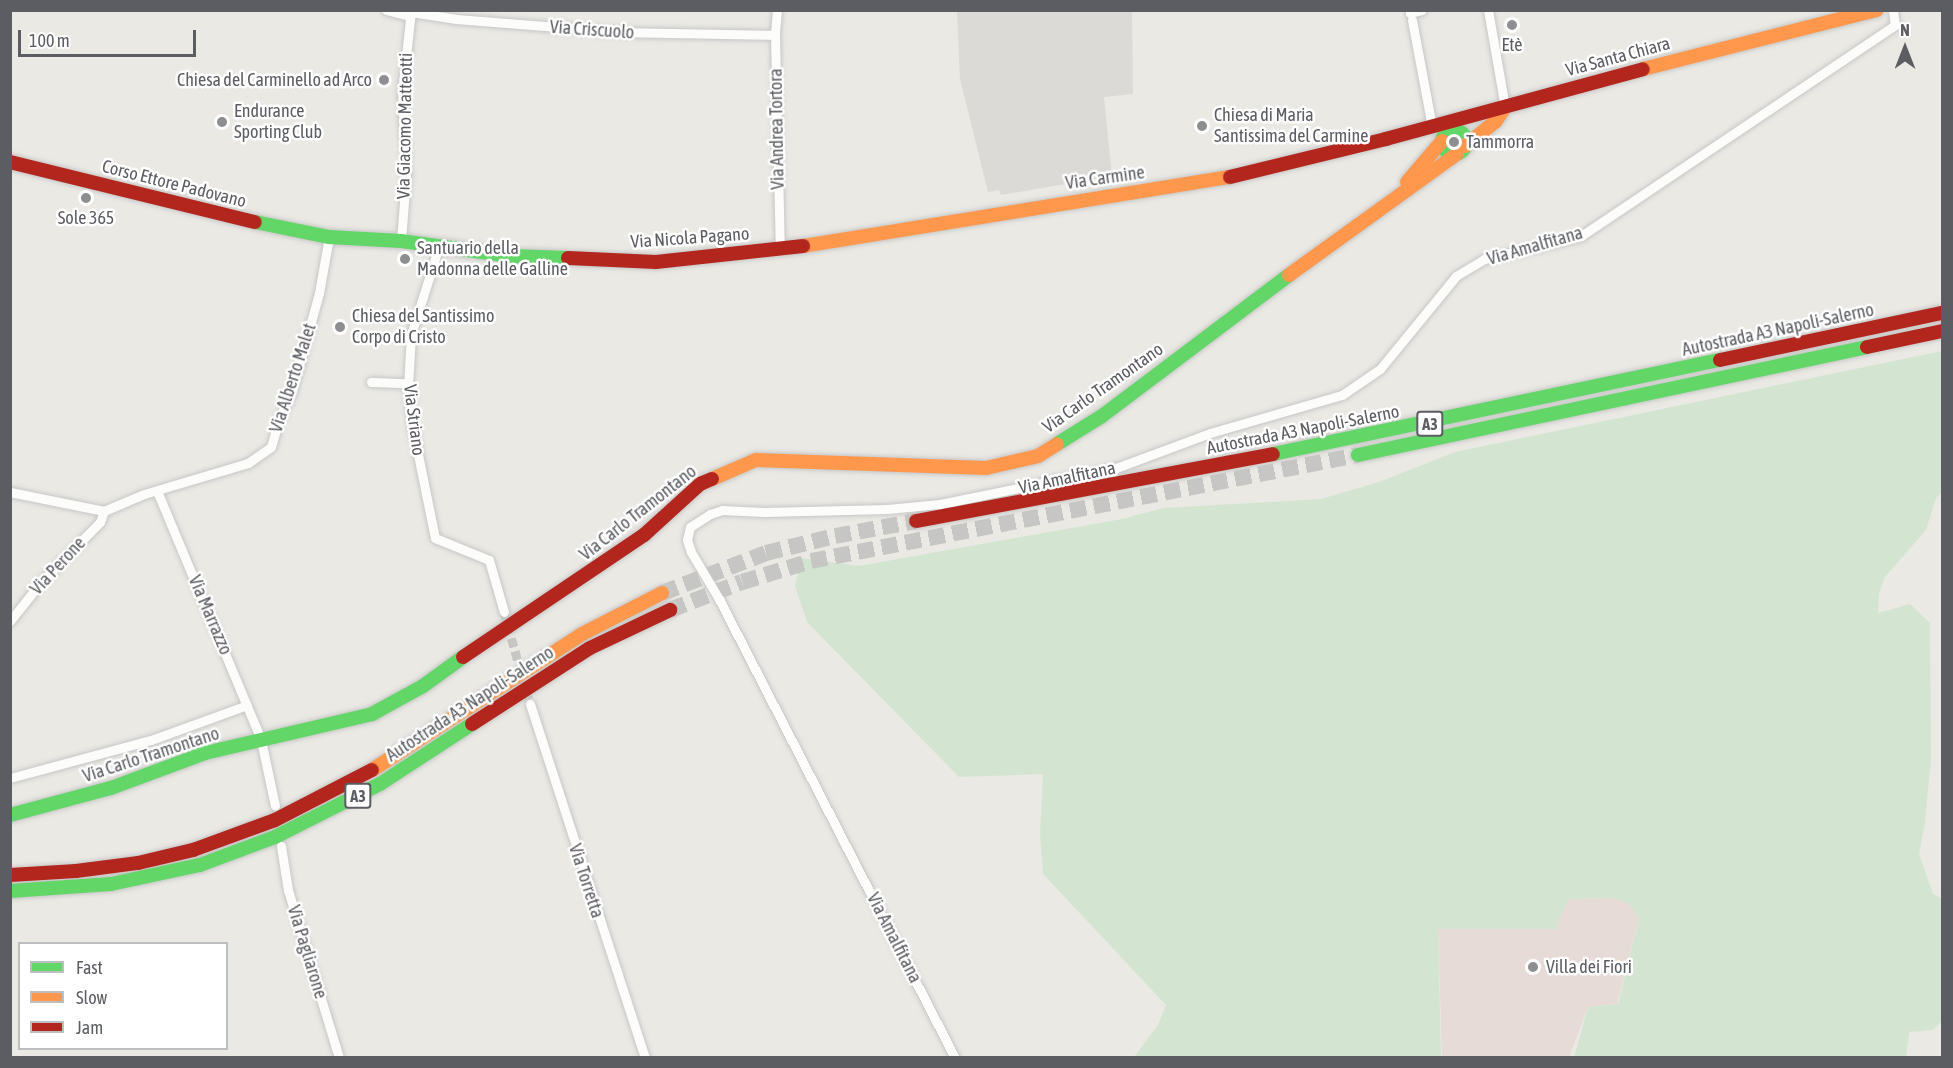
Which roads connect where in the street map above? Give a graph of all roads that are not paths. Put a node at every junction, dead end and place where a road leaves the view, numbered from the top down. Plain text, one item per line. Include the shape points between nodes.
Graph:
1 (386, 10) edge
2 (777, 10) edge
3 (1422, 10) edge
4 (1488, 10) edge
5 (1877, 10) edge
6 (1893, 10) edge
7 (411, 13) edge
8 (1411, 14) edge
9 (775, 35) junction
10 (1505, 107) junction
11 (1463, 119) junction
12 (1432, 127) junction
13 (1412, 132) junction
14 (1447, 135) junction
15 (1461, 150) junction
16 (1431, 155) junction
17 (10, 162) edge
18 (1397, 196) junction
19 (329, 237) junction
20 (401, 241) junction
21 (439, 246) junction
22 (780, 248) junction
23 (1942, 314) edge
24 (1942, 331) edge
25 (371, 382) dead end
26 (408, 383) junction
27 (1358, 455) tunnel mouth
28 (157, 491) junction
29 (10, 492) edge
30 (104, 511) junction
31 (916, 520) tunnel mouth
32 (662, 593) tunnel mouth
33 (670, 610) tunnel mouth
34 (504, 612) tunnel mouth
35 (10, 621) edge
36 (530, 704) tunnel mouth
37 (247, 705) junction
38 (261, 740) junction
39 (10, 778) edge
40 (275, 806) dead end
41 (10, 815) edge
42 (281, 846) dead end
43 (10, 875) edge
44 (10, 891) edge
45 (339, 1058) edge
46 (645, 1058) edge
47 (955, 1058) edge

1 - 7 street, Via Criscuolo
2 - 9 street, Via Andrea Tortora
3 - 8 street
4 - 10 street
5 - 10 main road, Via Santa Chiara
6 - 47 street, Via Amalfitana via 1895,26 1581,236 1484,259 1456,276 1380,369 1342,395 1210,433 1116,468 940,504 887,509 722,510 690,527 687,540 691,552 719,599
7 - 9 street, Via Criscuolo via 621,32
7 - 20 street, Via Giacomo Matteotti via 402,92 406,176
8 - 12 street
9 - 22 street, Via Andrea Tortora
10 - 11 main road, Via Carmine
10 - 15 main road, Via Carlo Tramontano via 1496,122
11 - 12 main road, Via Carmine
11 - 14 main road, Via Carlo Tramontano
12 - 13 main road, Via Carmine
12 - 14 main road
13 - 16 main road via 1424,141
13 - 22 main road, Via Carmine via 1216,180
14 - 15 main road via 1448,152
14 - 15 main road via 1462,134
14 - 16 main road, Via Carlo Tramontano
15 - 18 main road, Via Carlo Tramontano
16 - 18 main road, Via Carlo Tramontano
17 - 19 main road, Corso Ettore Padovano
18 - 38 main road, Via Carlo Tramontano via 1102,416 1038,456 986,468 756,460 700,484 644,535 423,686 372,714
19 - 20 main road, Corso Ettore Padovano
19 - 28 street, Via Alberto Malet via 319,293 292,391 271,447 248,463
20 - 21 main road, Corso Ettore Padovano
21 - 22 main road, Via Nicola Pagano via 511,256 656,262
21 - 26 street, Via Striano via 411,335
23 - 31 main road, Autostrada A3 Napoli-Salerno / A3 via 1358,438
24 - 27 main road, Autostrada A3 Napoli-Salerno / A3
25 - 26 street
26 - 34 street, Via Striano via 413,430 435,538 489,560
28 - 30 street, Via Alberto Malet
28 - 37 street, Via Marrazzo
29 - 30 street
30 - 35 street, Via Perone via 100,522 41,582
32 - 43 main road, Autostrada A3 Napoli-Salerno / A3 via 582,634 363,775 274,820 193,850 147,861 76,872
33 - 44 main road, Autostrada A3 Napoli-Salerno / A3 via 590,648 380,784 275,837 200,865 152,877
36 - 46 street, Via Torretta
37 - 38 street, Via Marrazzo
37 - 39 street via 151,740
38 - 40 street
38 - 41 main road, Via Carlo Tramontano via 205,753 111,788
42 - 45 street, Via Pagliarone via 288,890

